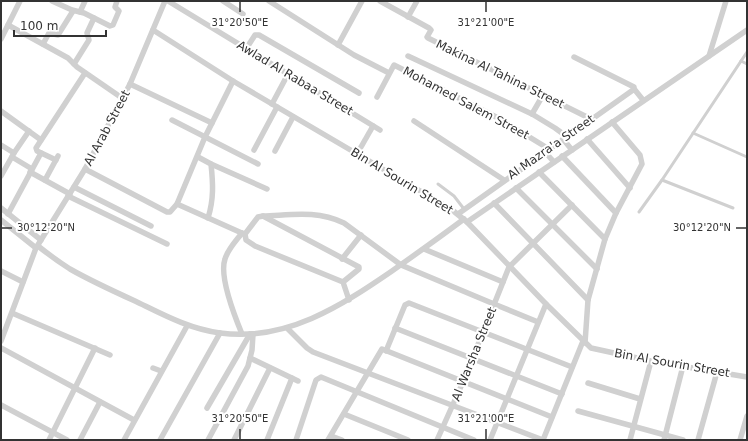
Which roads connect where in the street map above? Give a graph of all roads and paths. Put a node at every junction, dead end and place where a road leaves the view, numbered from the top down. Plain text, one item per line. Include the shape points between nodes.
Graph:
1 (20, 1) edge
2 (52, 1) edge
3 (84, 1) edge
4 (117, 1) edge
5 (167, 1) edge
6 (223, 1) edge
7 (269, 1) edge
8 (362, 1) edge
9 (380, 1) edge
10 (417, 1) edge
11 (726, 1) edge
12 (73, 11) junction
13 (80, 12) junction
14 (243, 14) dead end
15 (408, 17) junction
16 (94, 18) junction
17 (8, 25) junction
18 (153, 30) junction
19 (747, 30) edge
20 (1, 39) edge
21 (43, 44) junction
22 (338, 45) junction
23 (246, 48) junction
24 (747, 52) edge
25 (408, 56) dead end
26 (709, 56) junction
27 (574, 57) dead end
28 (741, 61) junction
29 (74, 64) junction
30 (747, 64) edge
31 (85, 73) junction
32 (389, 73) junction
33 (288, 74) junction
34 (234, 82) junction
35 (130, 84) junction
36 (634, 90) junction
37 (359, 93) dead end
38 (543, 95) junction
39 (377, 97) dead end
40 (122, 98) junction
41 (643, 100) junction
42 (275, 106) junction
43 (1, 111) edge
44 (532, 114) junction
45 (293, 117) junction
46 (591, 119) junction
47 (172, 120) dead end
48 (414, 121) dead end
49 (612, 122) junction
50 (212, 123) junction
51 (373, 126) junction
52 (380, 130) dead end
53 (29, 131) junction
54 (693, 133) junction
55 (205, 137) junction
56 (565, 137) junction
57 (587, 139) junction
58 (41, 140) junction
59 (1, 145) edge
60 (254, 150) dead end
61 (547, 150) junction
62 (572, 150) junction
63 (275, 151) dead end
64 (41, 153) junction
65 (357, 154) junction
66 (13, 155) junction
67 (562, 156) junction
68 (198, 157) junction
69 (747, 157) edge
70 (554, 162) junction
71 (210, 164) junction
72 (258, 164) dead end
73 (85, 169) junction
74 (31, 170) junction
75 (539, 172) junction
76 (1, 175) edge
77 (45, 180) junction
78 (504, 180) junction
79 (662, 180) junction
80 (438, 184) dead end
81 (74, 187) junction
82 (516, 188) junction
83 (630, 188) junction
84 (267, 189) dead end
85 (69, 195) junction
86 (494, 203) junction
87 (177, 204) junction
88 (572, 205) junction
89 (1, 208) edge
90 (733, 208) dead end
91 (464, 209) junction
92 (639, 212) dead end
93 (616, 213) junction
94 (8, 214) junction
95 (458, 214) junction
96 (263, 216) junction
97 (208, 218) junction
98 (1, 220) edge
99 (465, 221) junction
100 (552, 224) junction
101 (151, 226) dead end
102 (244, 234) junction
103 (361, 235) junction
104 (605, 239) junction
105 (41, 240) junction
106 (533, 243) junction
107 (167, 244) dead end
108 (37, 247) junction
109 (424, 249) junction
110 (342, 259) junction
111 (401, 265) junction
112 (509, 267) junction
113 (598, 269) junction
114 (1, 271) edge
115 (23, 282) junction
116 (343, 282) junction
117 (503, 282) junction
118 (348, 300) junction
119 (588, 300) junction
120 (494, 304) junction
121 (546, 304) junction
122 (12, 314) junction
123 (538, 322) junction
124 (187, 326) junction
125 (287, 328) junction
126 (395, 328) junction
127 (483, 332) junction
128 (220, 333) junction
129 (242, 334) junction
130 (252, 334) junction
131 (1, 341) edge
132 (584, 342) junction
133 (1, 348) edge
134 (95, 348) junction
135 (527, 349) junction
136 (384, 350) junction
137 (110, 355) dead end
138 (250, 358) junction
139 (472, 358) junction
140 (651, 361) junction
141 (683, 366) junction
142 (153, 368) dead end
143 (270, 368) junction
144 (572, 368) junction
145 (161, 371) junction
146 (717, 372) junction
147 (368, 373) junction
148 (516, 376) junction
149 (747, 377) edge
150 (292, 378) junction
151 (298, 381) dead end
152 (463, 382) junction
153 (588, 383) dead end
154 (75, 388) junction
155 (357, 392) junction
156 (562, 394) junction
157 (507, 399) junction
158 (640, 399) junction
159 (100, 402) junction
160 (1, 405) edge
161 (453, 405) junction
162 (207, 408) dead end
163 (578, 411) dead end
164 (344, 414) junction
165 (747, 416) edge
166 (552, 417) junction
167 (134, 420) junction
168 (497, 422) junction
169 (633, 426) junction
170 (443, 428) junction
171 (53, 433) junction
172 (665, 437) edge
173 (330, 438) edge
174 (49, 440) edge
175 (67, 440) edge
176 (80, 440) edge
177 (124, 440) edge
178 (160, 440) edge
179 (208, 440) edge
180 (234, 440) edge
181 (267, 440) edge
182 (296, 440) edge
183 (342, 440) edge
184 (408, 440) edge
185 (437, 440) edge
186 (473, 440) edge
187 (490, 440) edge
188 (543, 440) edge
189 (630, 440) edge
190 (683, 440) edge
191 (698, 440) edge
192 (740, 440) edge

1 - 17 street
2 - 12 street
3 - 13 street
4 - 16 street via 115,7 119,11 113,25 108,26
5 - 18 street, Al Arab Street
5 - 23 street, Awlad Al Rabaa Street
6 - 14 street
7 - 22 street
8 - 22 street
9 - 15 street, Makina Al Tahina Street
10 - 15 street
11 - 26 street
12 - 13 street
12 - 21 street via 58,35 49,33
13 - 16 street
15 - 38 street, Makina Al Tahina Street via 429,28 428,38
16 - 29 street via 87,33 89,40
17 - 20 street
17 - 21 street
18 - 34 street, Bin Al Sourin Street
18 - 35 street, Al Arab Street
19 - 26 street, Al Mazra'a Street
21 - 29 street
22 - 32 street
23 - 33 street, Awlad Al Rabaa Street
23 - 37 street via 255,35 259,35
24 - 28 lane
25 - 44 street
26 - 41 street, Al Mazra'a Street
27 - 36 street via 634,87
28 - 30 lane
28 - 54 lane
29 - 31 street
31 - 40 street
31 - 58 street
32 - 39 street, Mohamed Salem Street
32 - 61 street, Mohamed Salem Street via 394,65 498,118
33 - 42 street
33 - 51 street, Awlad Al Rabaa Street
34 - 42 street, Bin Al Sourin Street
34 - 50 street
35 - 40 street, Al Arab Street
35 - 50 street
36 - 41 street
36 - 46 street, Al Mazra'a Street
38 - 44 street
38 - 46 street, Makina Al Tahina Street
40 - 73 street, Al Arab Street
41 - 49 street, Al Mazra'a Street
42 - 45 street, Bin Al Sourin Street
42 - 60 street
43 - 53 street
44 - 56 street
45 - 63 street
45 - 65 street, Bin Al Sourin Street
46 - 56 street, Al Mazra'a Street
47 - 55 street
48 - 78 street
49 - 57 street, Al Mazra'a Street
49 - 83 street via 640,155 642,164
50 - 55 street
51 - 52 street, Awlad Al Rabaa Street
51 - 65 street
53 - 58 street
53 - 66 street
54 - 69 lane
54 - 79 lane
55 - 68 street
55 - 72 street
56 - 61 street, Al Mazra'a Street
56 - 62 street
57 - 62 street, Al Mazra'a Street
57 - 83 street
58 - 64 street via 36,149
59 - 66 street
61 - 70 street
61 - 78 street, Al Mazra'a Street
62 - 67 street, Al Mazra'a Street
64 - 74 street
64 - 77 street via 57,158
65 - 95 street, Bin Al Sourin Street
66 - 74 street
66 - 76 street
67 - 70 street, Al Mazra'a Street
67 - 93 street
68 - 71 street
68 - 87 street
70 - 75 street, Al Mazra'a Street
71 - 84 street
71 - 97 street via 213,194
73 - 81 street, Al Arab Street
73 - 87 street via 167,212
74 - 77 street
74 - 94 street
75 - 82 street, Al Mazra'a Street
75 - 88 street
77 - 85 street
78 - 91 street, Al Mazra'a Street
79 - 90 lane
79 - 92 lane
80 - 91 lane via 454,196
81 - 85 street, Al Arab Street
81 - 101 street
82 - 86 street, Al Mazra'a Street
82 - 100 street
83 - 93 street
85 - 105 street, Al Arab Street
85 - 107 street
86 - 99 street, Al Mazra'a Street
86 - 106 street
87 - 97 street
88 - 100 street
88 - 104 street
89 - 94 street
91 - 95 street, Al Mazra'a Street
93 - 104 street
94 - 105 street
95 - 99 street, Bin Al Sourin Street
96 - 102 street via 258,217
96 - 103 street via 316,214 344,223
96 - 110 street
97 - 102 street
98 - 108 street, Al Mazra'a Street
99 - 109 street, Al Mazra'a Street
99 - 112 street, Bin Al Sourin Street
100 - 106 street
100 - 113 street
102 - 116 street via 246,240 255,246
102 - 129 street via 227,254 223,270
103 - 110 street
103 - 111 street
104 - 113 street
105 - 108 street, Al Arab Street
106 - 112 street
106 - 119 street
108 - 115 street, Al Arab Street
108 - 124 street, Al Mazra'a Street via 70,269
109 - 111 street, Al Mazra'a Street
109 - 117 street
110 - 116 street via 359,268
111 - 118 street, Al Mazra'a Street
111 - 120 street
112 - 117 street, Al Warsha Street
112 - 121 street, Bin Al Sourin Street
113 - 119 street
114 - 115 street
115 - 122 street, Al Arab Street
116 - 118 street
117 - 120 street, Al Warsha Street
118 - 125 street, Al Mazra'a Street via 329,311
119 - 132 street
120 - 123 street
120 - 127 street, Al Warsha Street
121 - 123 street
121 - 132 street, Bin Al Sourin Street
122 - 131 street, Al Arab Street
122 - 134 street
123 - 135 street
124 - 128 street, Al Mazra'a Street
124 - 145 street
125 - 130 street, Al Mazra'a Street
125 - 147 street via 310,350
126 - 127 street via 408,303
126 - 136 street
126 - 139 street
127 - 135 street
127 - 139 street, Al Warsha Street
128 - 129 street, Al Mazra'a Street
128 - 178 street
129 - 130 street, Al Mazra'a Street
130 - 138 street
130 - 162 street
132 - 140 street, Bin Al Sourin Street via 594,350
132 - 144 street
133 - 154 street
134 - 137 street
134 - 154 street
135 - 144 street
135 - 148 street
136 - 147 street via 381,350
136 - 152 street
138 - 143 street
138 - 179 street
139 - 148 street
139 - 152 street, Al Warsha Street
140 - 141 street, Bin Al Sourin Street
140 - 158 street
141 - 146 street, Bin Al Sourin Street
141 - 172 street
142 - 145 street
143 - 150 street
143 - 180 street
144 - 156 street
145 - 167 street
146 - 149 street, Bin Al Sourin Street
146 - 191 street
147 - 155 street
147 - 161 street
148 - 156 street
148 - 157 street
150 - 151 street
150 - 181 street
152 - 157 street
152 - 161 street, Al Warsha Street
153 - 158 street
154 - 159 street
154 - 171 street
155 - 164 street
155 - 170 street
155 - 182 street via 321,377 316,380
156 - 166 street
157 - 166 street
157 - 168 street
158 - 169 street
159 - 167 street
159 - 176 street
160 - 171 street
161 - 168 street
161 - 170 street, Al Warsha Street
163 - 169 street
164 - 173 street
164 - 184 street
165 - 192 street
166 - 188 street
167 - 177 street
168 - 187 street
168 - 188 street
169 - 172 street
169 - 189 street
170 - 185 street, Al Warsha Street
170 - 186 street
171 - 174 street
171 - 175 street
172 - 190 street
173 - 183 street

